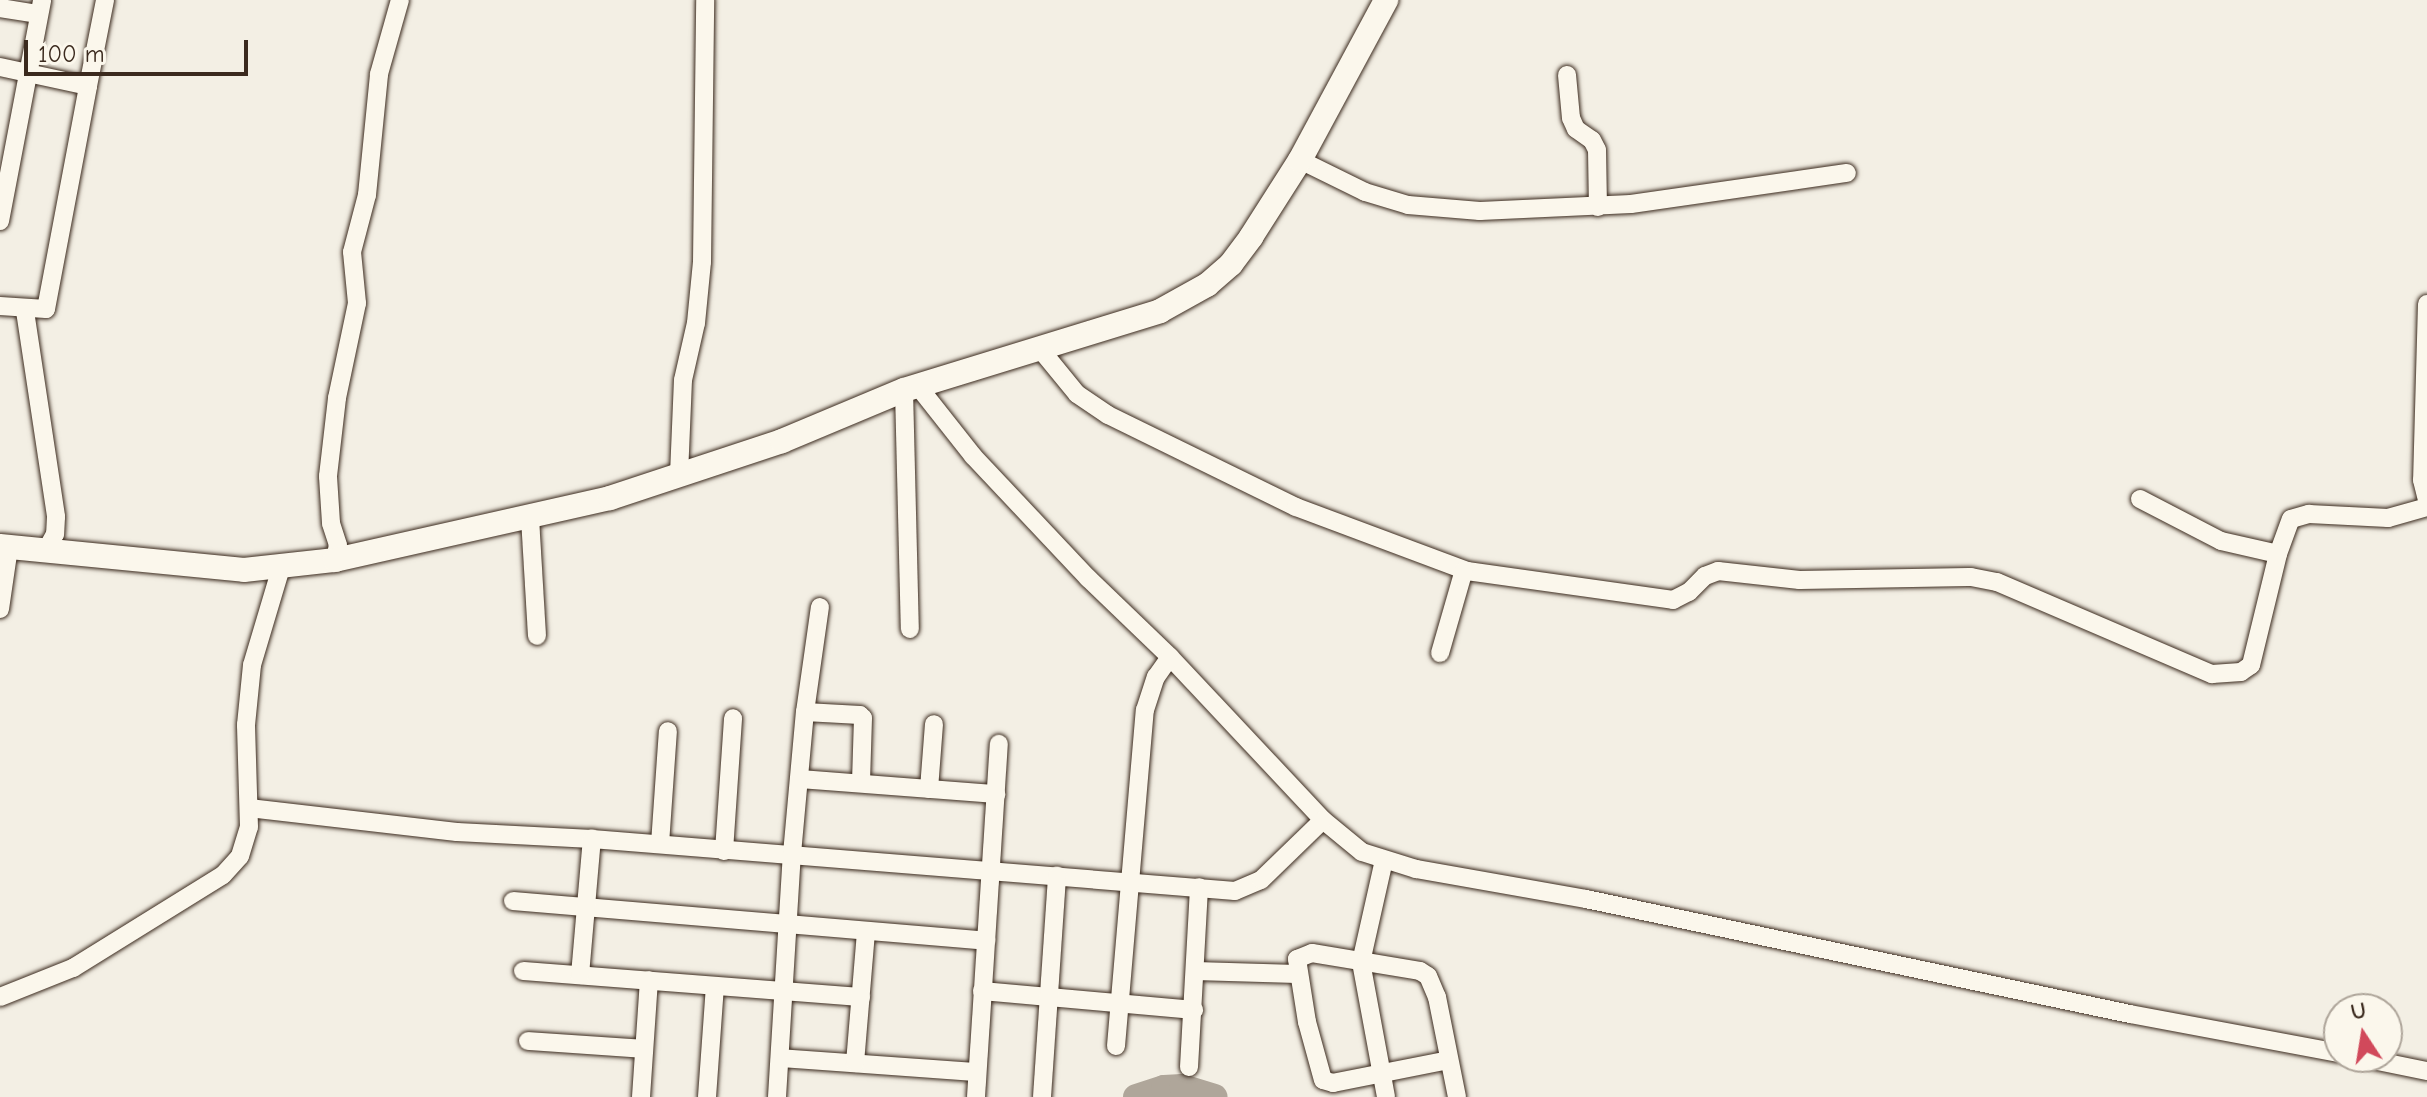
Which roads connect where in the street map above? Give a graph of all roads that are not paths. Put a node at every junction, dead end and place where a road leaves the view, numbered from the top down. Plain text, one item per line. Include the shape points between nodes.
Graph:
1 (105, 0) edge
2 (400, 0) edge
3 (705, 0) edge
4 (1386, 0) edge
5 (41, 7) edge
6 (0, 8) edge
7 (0, 67) edge
8 (28, 73) junction
9 (1567, 75) dead end
10 (88, 86) junction
11 (9, 128) edge
12 (1300, 160) junction
13 (1847, 173) dead end
14 (3, 186) edge
15 (1598, 207) junction
16 (0, 221) edge
17 (2427, 304) edge
18 (0, 306) edge
19 (25, 311) junction
20 (1041, 350) junction
21 (910, 388) junction
22 (679, 466) junction
23 (2140, 499) dead end
24 (2427, 500) edge
25 (2427, 507) edge
26 (530, 518) junction
27 (50, 543) junction
28 (5, 546) edge
29 (336, 552) junction
30 (2278, 554) junction
31 (281, 568) junction
32 (1464, 570) junction
33 (820, 607) dead end
34 (0, 609) edge
35 (910, 629) dead end
36 (537, 636) dead end
37 (1440, 653) dead end
38 (1170, 657) junction
39 (805, 712) junction
40 (733, 718) dead end
41 (934, 724) dead end
42 (668, 731) dead end
43 (999, 744) dead end
44 (800, 779) junction
45 (861, 783) junction
46 (929, 789) junction
47 (996, 794) junction
48 (249, 808) junction
49 (1323, 820) junction
50 (592, 839) junction
51 (660, 844) junction
52 (724, 851) junction
53 (792, 854) junction
54 (1384, 860) junction
55 (991, 870) junction
56 (1057, 876) junction
57 (1132, 882) junction
58 (1199, 887) junction
59 (513, 901) dead end
60 (585, 907) junction
61 (788, 924) junction
62 (866, 931) junction
63 (986, 941) junction
64 (1361, 962) junction
65 (523, 971) dead end
66 (1195, 971) junction
67 (1297, 974) junction
68 (580, 975) junction
69 (649, 980) junction
70 (715, 986) junction
71 (785, 991) junction
72 (982, 991) junction
73 (0, 997) edge
74 (861, 997) junction
75 (1049, 997) junction
76 (1121, 1003) junction
77 (1194, 1010) junction
78 (528, 1041) dead end
79 (1116, 1046) dead end
80 (644, 1049) junction
81 (2323, 1050) edge
82 (780, 1058) junction
83 (1449, 1060) junction
84 (855, 1063) junction
85 (2403, 1066) edge
86 (1189, 1067) dead end
87 (2427, 1071) edge
88 (977, 1072) junction
89 (1381, 1074) junction
90 (1334, 1090) edge
91 (641, 1097) edge
92 (707, 1097) edge
93 (777, 1097) edge
94 (976, 1097) edge
95 (1042, 1097) edge
96 (1386, 1097) edge
97 (1457, 1097) edge

1 - 10 street
2 - 29 street via 379,74 367,195 352,252 358,291 328,476
3 - 22 street via 702,262 683,380
4 - 12 street
5 - 6 street
5 - 8 street
7 - 8 street
8 - 10 street
8 - 11 street
9 - 15 street via 1571,118 1597,150
10 - 19 street via 46,309
11 - 14 street
12 - 15 street via 1365,192 1408,205 1480,211
12 - 20 street via 1237,255 1207,285 1160,311
13 - 15 street
14 - 16 street
17 - 24 street via 2422,480
18 - 19 street
19 - 27 street via 56,517
20 - 21 street
20 - 32 street via 1077,394 1108,415 1296,507
21 - 22 street via 782,441
21 - 35 street
21 - 38 street via 1088,578
22 - 26 street via 610,498
23 - 30 street via 2210,536
25 - 30 street via 2388,518 2299,515 2287,524
26 - 29 street
26 - 36 street
27 - 28 street
27 - 31 street via 244,570
28 - 34 street
29 - 31 street
30 - 32 street via 2251,665 2241,672 2212,674 1997,582 1971,577 1800,580 1718,571 1673,600
31 - 48 street via 252,665 246,725
32 - 37 street
33 - 39 street
38 - 49 street
38 - 57 street via 1156,677 1145,710
39 - 44 street
39 - 45 street via 863,718
40 - 52 street
41 - 46 street
42 - 51 street
43 - 47 street
44 - 45 street
44 - 53 street
45 - 46 street
46 - 47 street
47 - 55 street
48 - 50 street via 457,832
48 - 73 street via 246,843 223,875 73,968
49 - 54 street via 1362,852
49 - 58 street via 1249,888
50 - 51 street
50 - 60 street
51 - 52 street
52 - 53 street
53 - 55 street
53 - 61 street
54 - 64 street
54 - 81 street
55 - 56 street
55 - 63 street
56 - 57 street
56 - 75 street
57 - 58 street
57 - 76 street
58 - 66 street
59 - 60 street
60 - 61 street
60 - 68 street
61 - 62 street
61 - 71 street
62 - 63 street
62 - 74 street
63 - 72 street
64 - 67 street via 1306,954 1297,959
64 - 83 street via 1428,976
64 - 89 street
65 - 68 street
66 - 67 street
66 - 77 street
67 - 90 street via 1319,1076
68 - 69 street
69 - 70 street
69 - 80 street
70 - 71 street
70 - 92 street
71 - 74 street
71 - 82 street
72 - 75 street
72 - 88 street
74 - 84 street
75 - 76 street
75 - 95 street
76 - 77 street
76 - 79 street
77 - 86 street
78 - 80 street
80 - 91 street
82 - 84 street
82 - 93 street
83 - 89 street
83 - 97 street
84 - 88 street
85 - 87 street
88 - 94 street
89 - 90 street
89 - 96 street

